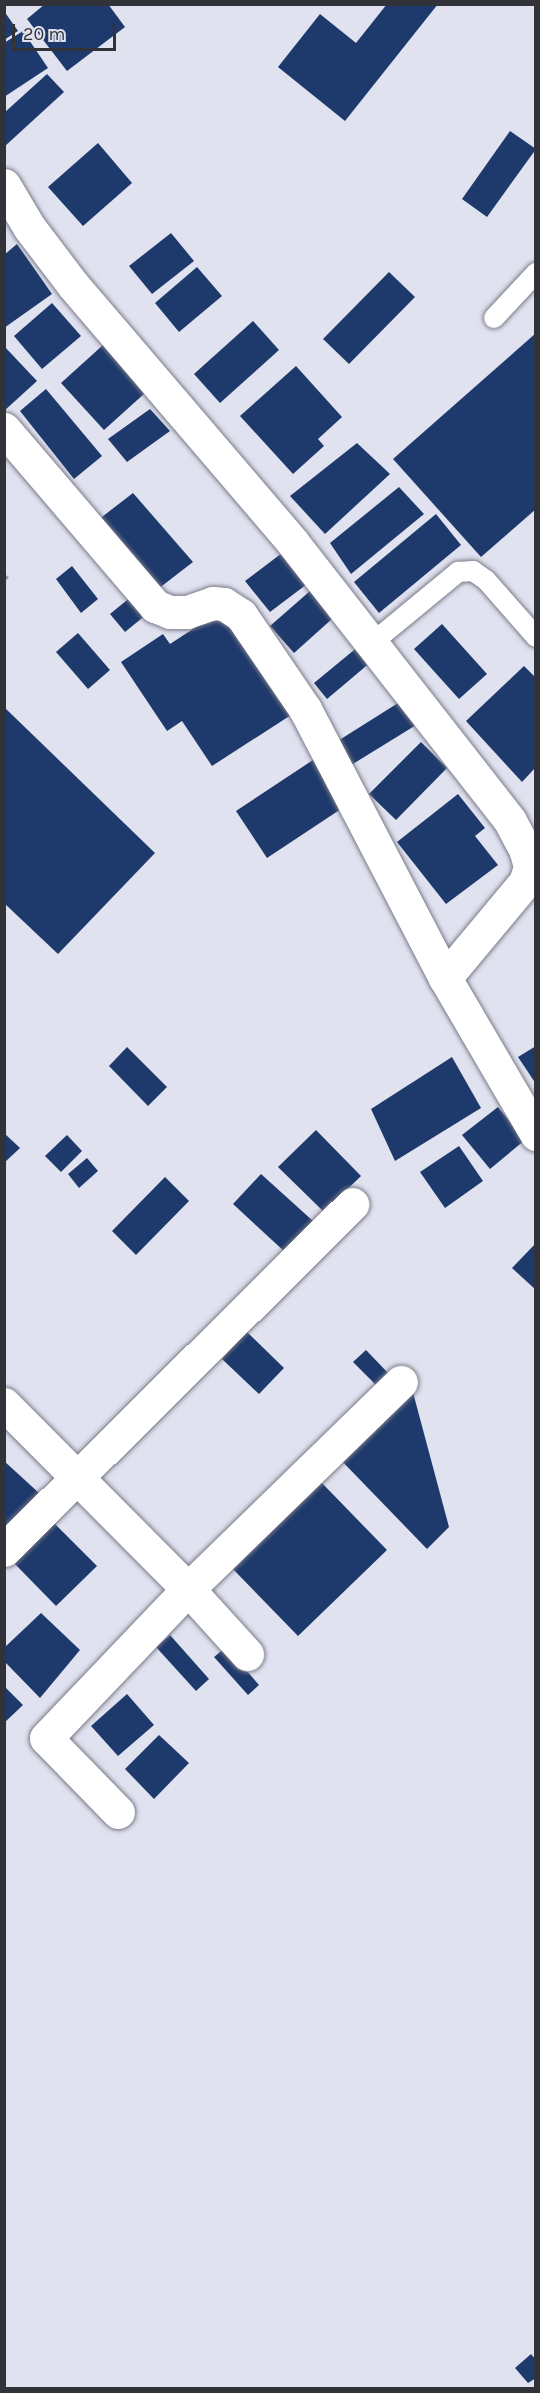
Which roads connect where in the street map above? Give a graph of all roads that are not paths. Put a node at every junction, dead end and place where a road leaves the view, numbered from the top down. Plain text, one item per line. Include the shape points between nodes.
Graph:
1 (4, 185) edge
2 (536, 273) edge
3 (494, 318) dead end
4 (4, 429) edge
5 (536, 637) edge
6 (372, 643) junction
7 (534, 868) edge
8 (445, 978) junction
9 (536, 1134) edge
10 (353, 1204) dead end
11 (401, 1382) dead end
12 (4, 1404) edge
13 (78, 1479) junction
14 (4, 1550) edge
15 (188, 1589) junction
16 (246, 1654) dead end
17 (118, 1812) dead end

1 - 6 street via 72,285 293,543
2 - 3 lane
4 - 8 street via 155,606 170,612 187,612 213,603 224,604 241,615 305,709
5 - 6 lane via 486,580 473,571 458,572
6 - 7 street via 510,821
7 - 8 street
8 - 9 street
10 - 13 street
11 - 15 street
12 - 13 street
13 - 14 street
13 - 15 street
15 - 16 street
15 - 17 street via 46,1738

